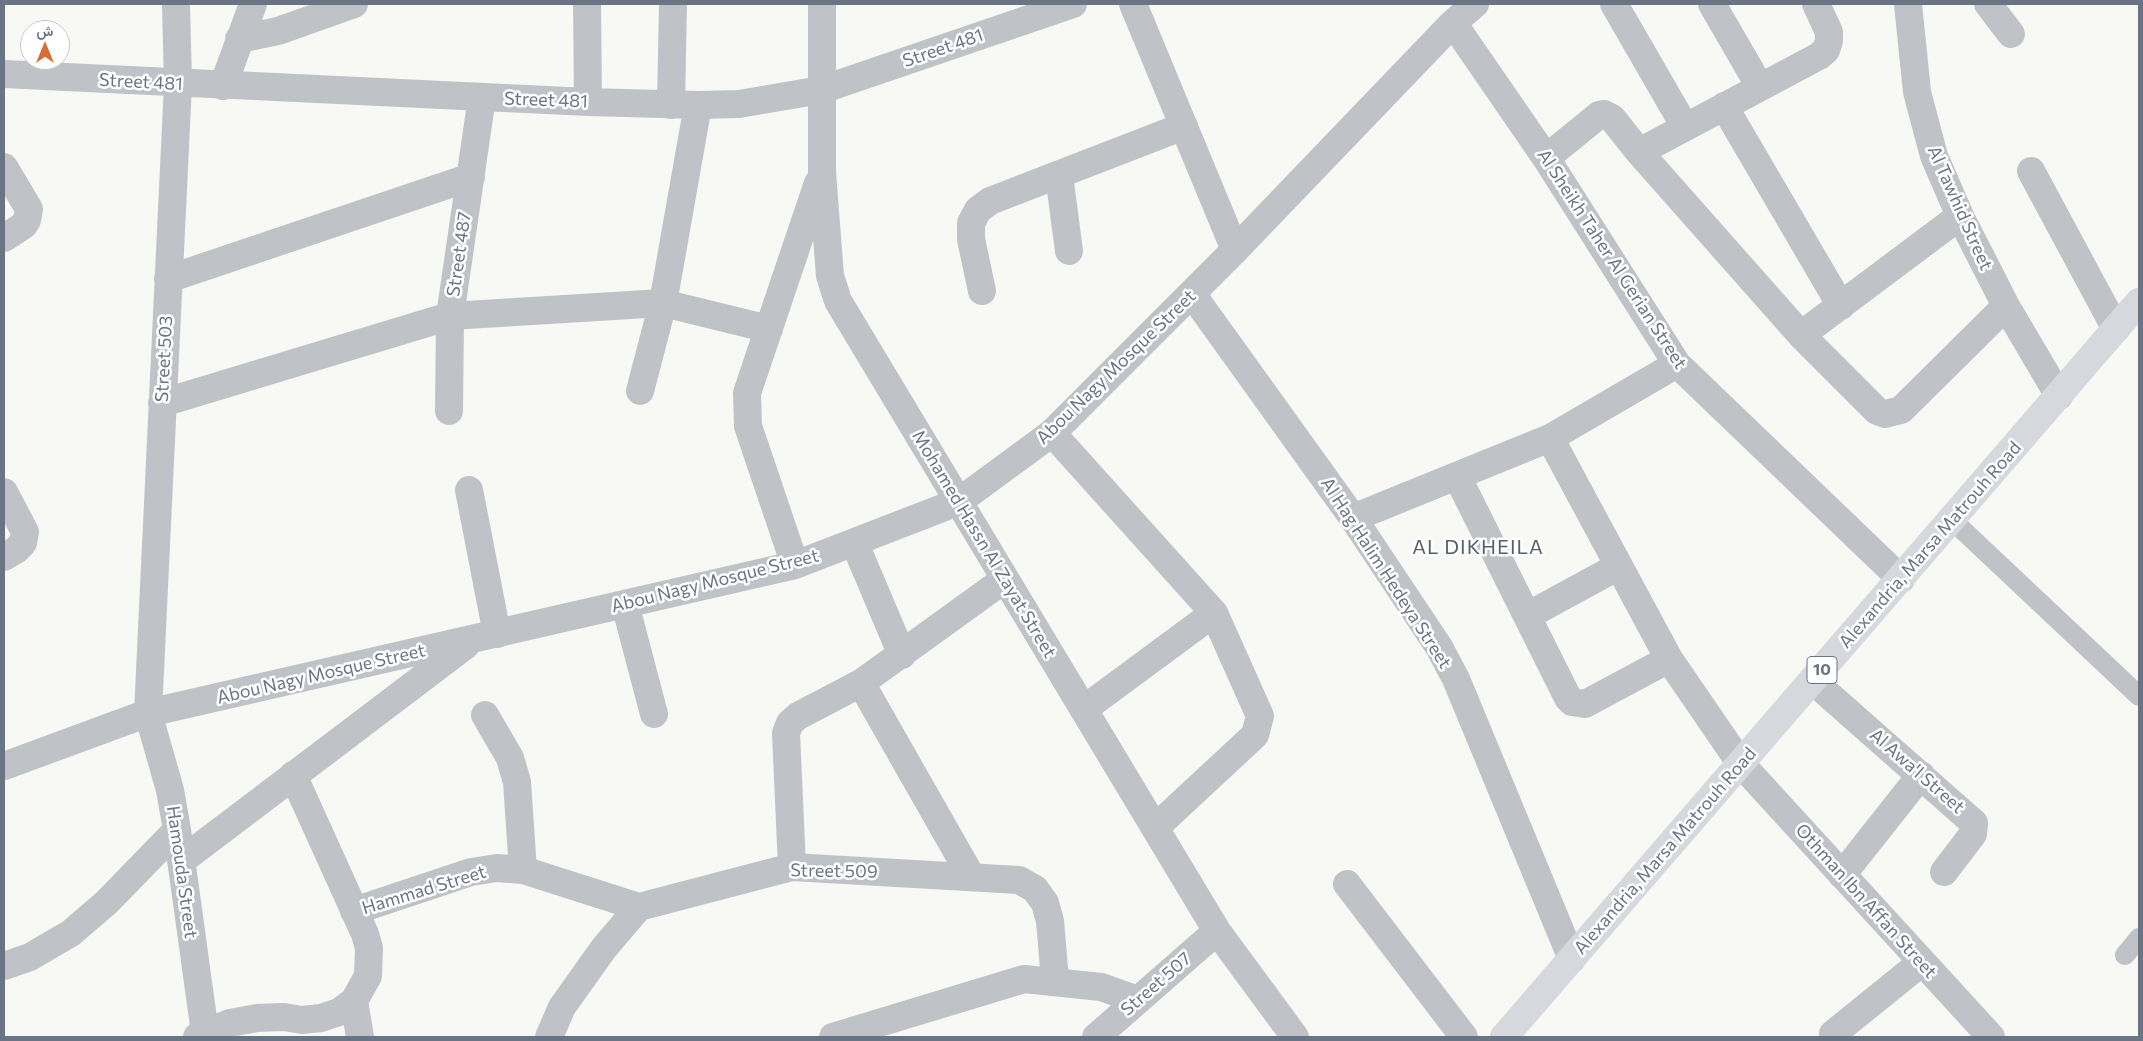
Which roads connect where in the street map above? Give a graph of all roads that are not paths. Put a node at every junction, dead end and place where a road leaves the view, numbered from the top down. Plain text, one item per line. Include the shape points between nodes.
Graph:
1 (176, 4) edge
2 (253, 4) edge
3 (354, 4) edge
4 (587, 4) edge
5 (673, 4) edge
6 (822, 4) edge
7 (1073, 4) edge
8 (1133, 4) edge
9 (1475, 4) edge
10 (1614, 4) edge
11 (1712, 4) edge
12 (1816, 4) edge
13 (1908, 4) edge
14 (1988, 4) edge
15 (1453, 23) junction
16 (2011, 34) dead end
17 (239, 39) junction
18 (4, 74) edge
19 (178, 84) junction
20 (222, 86) junction
21 (1760, 87) junction
22 (821, 90) junction
23 (482, 97) junction
24 (588, 102) junction
25 (671, 105) junction
26 (698, 105) junction
27 (1724, 106) junction
28 (1184, 126) junction
29 (1685, 127) junction
30 (1639, 152) junction
31 (1546, 158) junction
32 (4, 167) edge
33 (2031, 171) dead end
34 (822, 172) junction
35 (1059, 175) junction
36 (471, 176) junction
37 (1960, 216) junction
38 (4, 238) edge
39 (1235, 250) junction
40 (1069, 251) dead end
41 (168, 279) junction
42 (982, 291) dead end
43 (1192, 294) junction
44 (663, 303) junction
45 (1841, 306) junction
46 (2006, 306) junction
47 (450, 316) junction
48 (2131, 317) edge
49 (768, 329) junction
50 (1801, 335) junction
51 (1677, 364) junction
52 (640, 391) dead end
53 (2059, 396) junction
54 (162, 403) junction
55 (449, 411) dead end
56 (1052, 433) junction
57 (1550, 438) junction
58 (1457, 476) junction
59 (469, 490) dead end
60 (4, 492) edge
61 (958, 502) junction
62 (1353, 518) junction
63 (1952, 520) junction
64 (855, 544) junction
65 (4, 557) edge
66 (795, 565) junction
67 (1619, 566) junction
68 (1005, 579) junction
69 (1902, 579) junction
70 (625, 604) junction
71 (1214, 613) junction
72 (1527, 616) junction
73 (485, 636) junction
74 (902, 655) junction
75 (1669, 659) junction
76 (1813, 681) junction
77 (861, 683) junction
78 (2139, 696) edge
79 (1084, 709) junction
80 (148, 713) junction
81 (654, 714) dead end
82 (485, 715) dead end
83 (1741, 764) junction
84 (4, 766) edge
85 (293, 774) junction
86 (1921, 774) junction
87 (1156, 826) junction
88 (177, 830) junction
89 (181, 861) junction
90 (792, 867) junction
91 (523, 870) junction
92 (1944, 872) dead end
93 (1842, 875) junction
94 (970, 876) junction
95 (1347, 884) dead end
96 (639, 908) junction
97 (354, 911) junction
98 (1217, 931) junction
99 (2139, 938) edge
100 (2125, 955) dead end
101 (1572, 959) junction
102 (1922, 962) junction
103 (4, 966) edge
104 (1055, 980) junction
105 (1138, 1000) junction
106 (354, 1001) junction
107 (285, 1027) edge
108 (1833, 1034) dead end
109 (201, 1035) edge
110 (1509, 1035) edge
111 (360, 1037) edge
112 (549, 1037) edge
113 (833, 1037) edge
114 (1096, 1037) edge
115 (1294, 1037) edge
116 (1464, 1037) edge
117 (1991, 1037) edge

1 - 19 street, Street 503
2 - 17 street
3 - 17 street via 278,31
4 - 24 street
5 - 25 street
6 - 22 street, Mohamed Hassn Al Zayat Street
7 - 22 street, Street 481
8 - 28 street
9 - 15 street, Abou Nagy Mosque Street
10 - 29 street
11 - 21 street
12 - 21 street via 1829,32 1826,50
13 - 37 street, Al Tawhid Street via 1917,92 1934,156
14 - 16 street
15 - 31 street, Al Sheikh Taher Al Gerian Street
15 - 39 street, Abou Nagy Mosque Street
17 - 20 street
18 - 19 street, Street 481
19 - 20 street, Street 481
19 - 41 street, Street 503
20 - 23 street, Street 481
21 - 27 street
22 - 26 street, Street 481 via 780,98
22 - 34 street, Mohamed Hassn Al Zayat Street
23 - 24 street, Street 481
23 - 36 street, Street 487
24 - 25 street, Street 481
25 - 26 street, Street 481
26 - 44 street
27 - 29 street
27 - 45 street
28 - 35 street
28 - 39 street
29 - 30 street
30 - 31 street via 1612,118 1604,114
30 - 50 street
31 - 51 street, Al Sheikh Taher Al Gerian Street
32 - 38 street via 29,209 29,215 24,225
33 - 48 street
34 - 49 street
34 - 61 street, Mohamed Hassn Al Zayat Street via 830,276 838,301
35 - 40 street
35 - 42 street via 990,201 978,210 970,239
36 - 41 street
36 - 47 street, Street 487
37 - 45 street
37 - 46 street, Al Tawhid Street
39 - 43 street, Abou Nagy Mosque Street
41 - 54 street, Street 503
43 - 56 street, Abou Nagy Mosque Street
43 - 62 street, Al Hag Halim Hedeya Street
44 - 47 street
44 - 49 street
44 - 52 street
45 - 50 street
46 - 50 street via 1901,410 1893,413 1877,411
46 - 53 street, Al Tawhid Street
47 - 54 street
47 - 55 street, Street 487
48 - 53 main road, Alexandria, Marsa Matrouh Road / 10
49 - 66 street via 751,377 746,410 748,426
51 - 57 street
51 - 69 street, Al Sheikh Taher Al Gerian Street
53 - 63 main road, Alexandria, Marsa Matrouh Road / 10
54 - 80 street, Street 503
56 - 61 street, Abou Nagy Mosque Street
56 - 71 street
57 - 58 street
57 - 67 street, Othman Ibn Affan Street
58 - 62 street
58 - 72 street
59 - 73 street
60 - 65 street via 25,532 24,542
61 - 64 street, Abou Nagy Mosque Street
61 - 68 street, Mohamed Hassn Al Zayat Street
62 - 101 street, Al Hag Halim Hedeya Street via 1424,624 1456,679
63 - 69 main road, Alexandria, Marsa Matrouh Road / 10
63 - 78 lane
64 - 66 street, Abou Nagy Mosque Street
64 - 74 street
66 - 70 street, Abou Nagy Mosque Street
67 - 72 street
67 - 75 street, Othman Ibn Affan Street
68 - 74 street
68 - 79 street, Mohamed Hassn Al Zayat Street
69 - 76 main road, Alexandria, Marsa Matrouh Road / 10
70 - 73 street, Abou Nagy Mosque Street
70 - 81 street
71 - 79 street
71 - 87 street via 1257,707 1259,726 1255,735
72 - 75 street via 1568,698 1578,704 1585,704
73 - 80 street, Abou Nagy Mosque Street
73 - 85 street
74 - 77 street
75 - 83 street, Othman Ibn Affan Street
76 - 83 main road, Alexandria, Marsa Matrouh Road / 10
76 - 86 street, Al Awa'l Street
77 - 90 street via 798,716 788,728
77 - 94 street
79 - 87 street, Mohamed Hassn Al Zayat Street
80 - 84 street, Abou Nagy Mosque Street
80 - 88 street, Hamouda Street via 170,790
82 - 91 street via 510,758 517,782
83 - 93 street, Othman Ibn Affan Street
83 - 101 main road, Alexandria, Marsa Matrouh Road / 10
85 - 89 street
85 - 97 street
86 - 92 street, Al Awa'l Street via 1972,819 1975,826 1974,834
86 - 93 street
87 - 98 street, Mohamed Hassn Al Zayat Street
88 - 89 street, Hamouda Street
88 - 103 street via 71,934 30,957
89 - 109 street, Hamouda Street
90 - 94 street, Street 509
90 - 96 street, Street 509
91 - 96 street, Hammad Street
91 - 97 street, Hammad Street via 496,868 471,872
93 - 102 street, Othman Ibn Affan Street
94 - 104 street, Street 509 via 1019,880 1035,889 1046,904 1050,921
95 - 116 street
96 - 112 street via 604,948 562,1007
97 - 106 street via 365,934 370,962 368,976
98 - 105 street, Street 507
98 - 115 street, Mohamed Hassn Al Zayat Street
99 - 100 lane
101 - 110 main road, Alexandria, Marsa Matrouh Road / 10
102 - 108 street
102 - 117 street, Othman Ibn Affan Street
104 - 105 street via 1101,987
104 - 113 street via 1024,979
105 - 114 street, Street 507
106 - 107 street via 339,1012
106 - 111 street
107 - 109 street via 257,1018 230,1023

